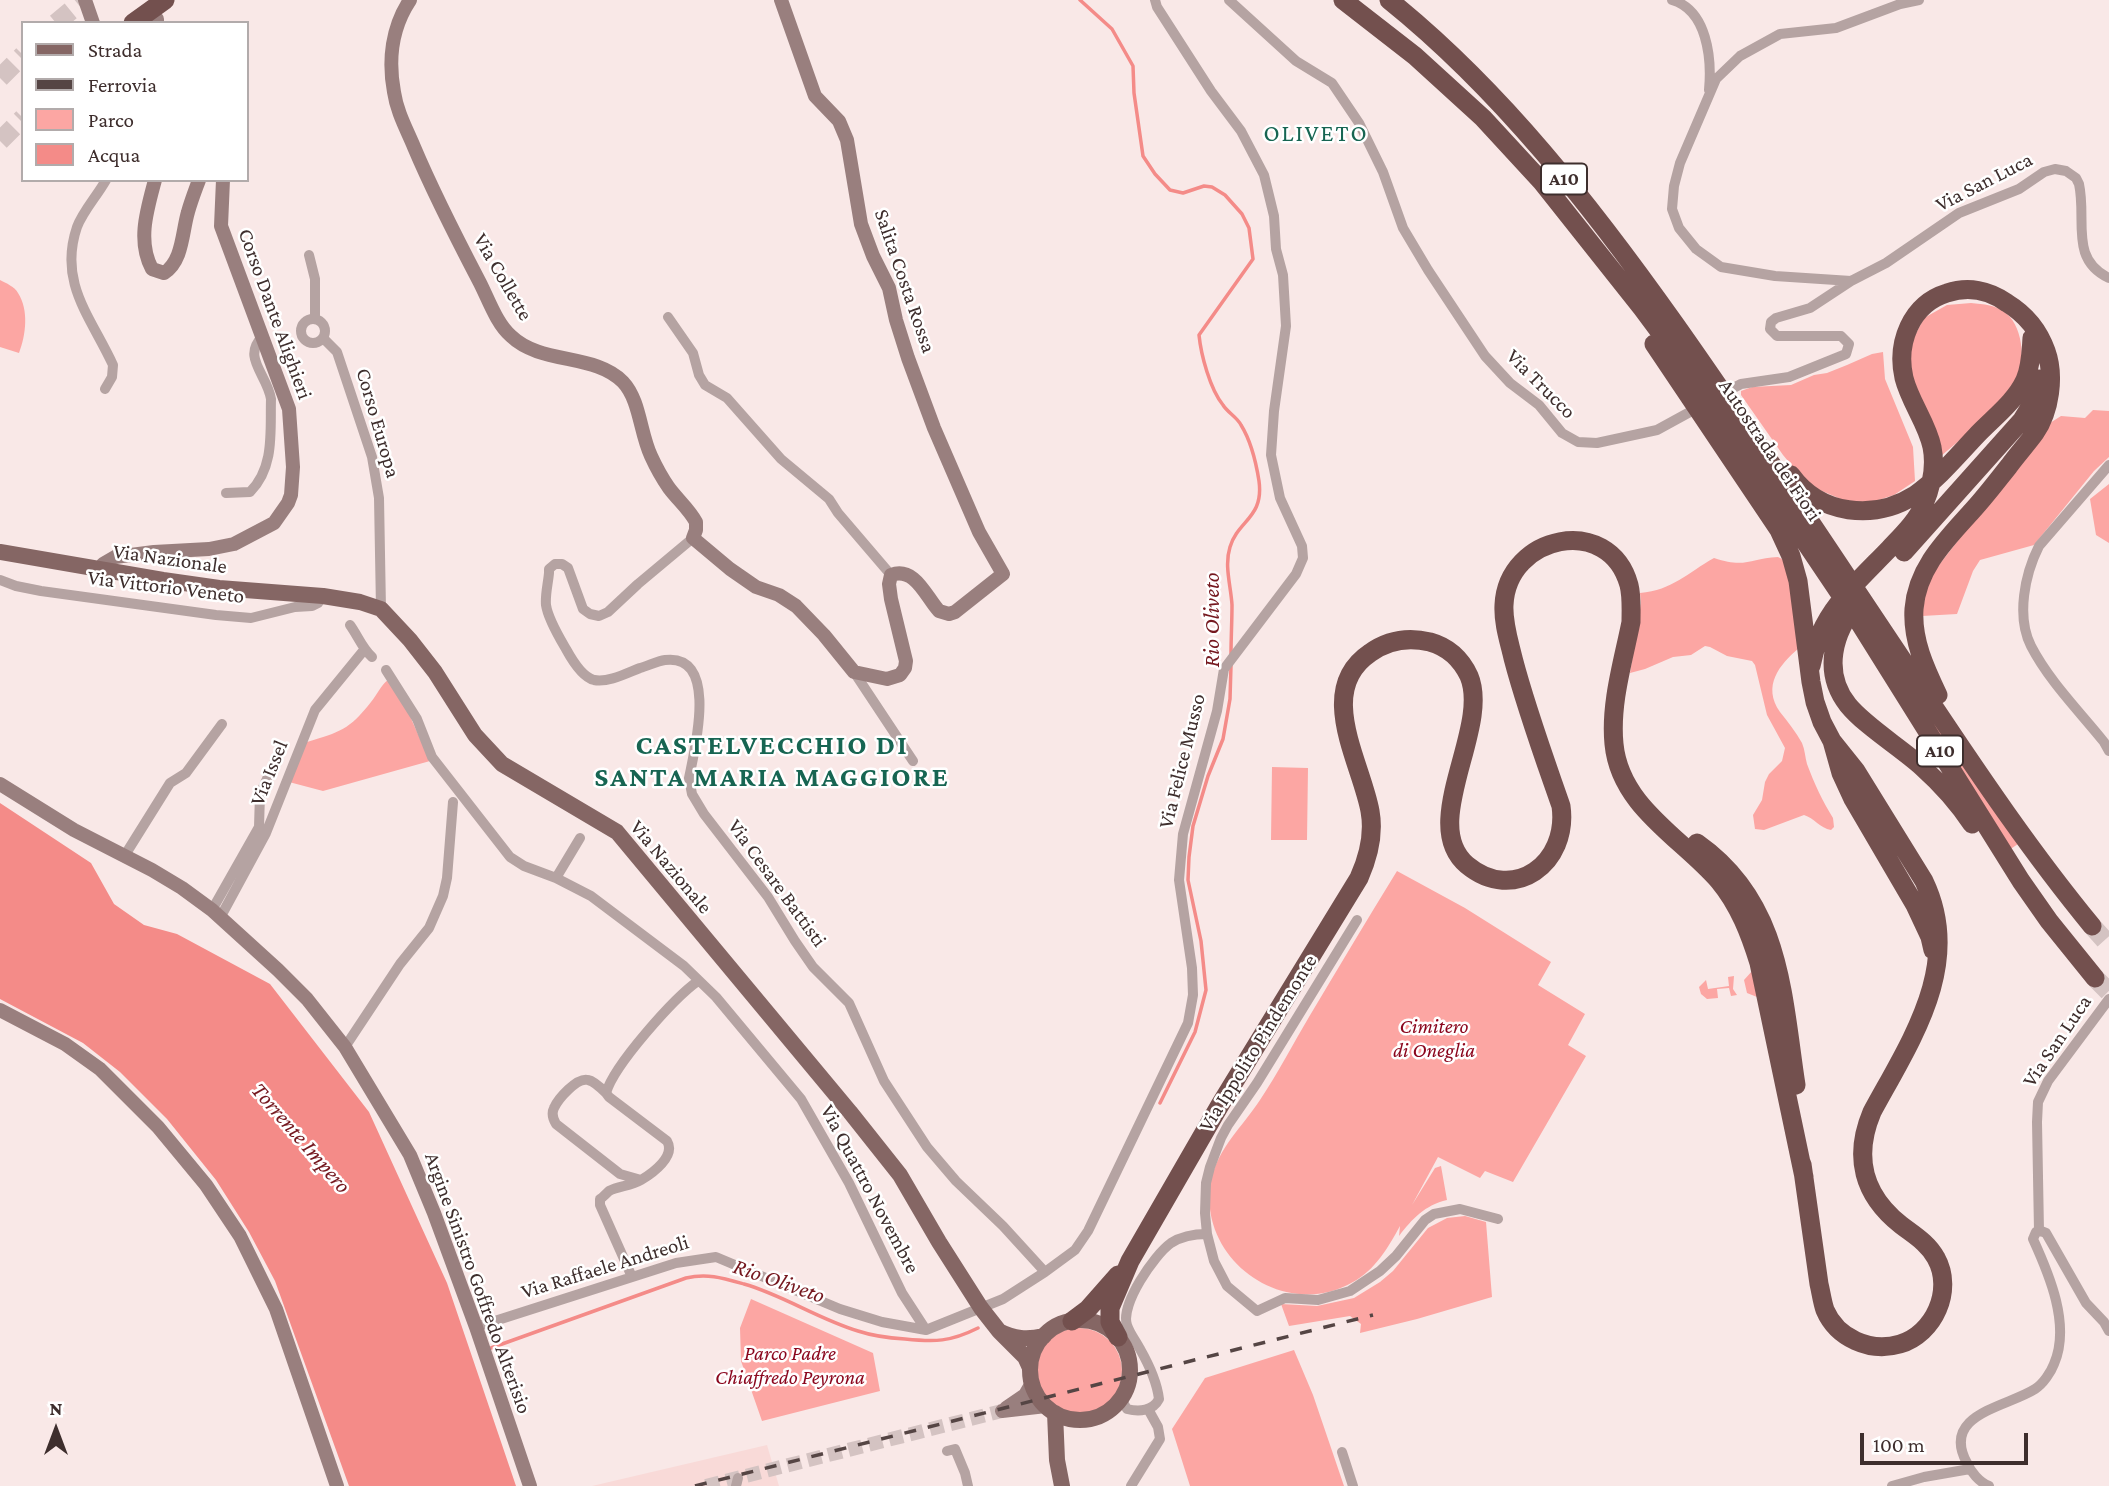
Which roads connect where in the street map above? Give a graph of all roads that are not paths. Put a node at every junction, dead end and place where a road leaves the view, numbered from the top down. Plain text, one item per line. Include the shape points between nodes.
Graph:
1 (85, 0) edge
2 (165, 0) edge
3 (410, 0) edge
4 (781, 0) edge
5 (1155, 0) edge
6 (1229, 0) edge
7 (1343, 0) edge
8 (1389, 0) edge
9 (1672, 0) edge
10 (1919, 0) edge
11 (92, 21) edge
12 (136, 21) edge
13 (1707, 100) junction
14 (105, 182) edge
15 (155, 182) edge
16 (198, 182) edge
17 (223, 182) edge
18 (309, 255) dead end
19 (2109, 278) edge
20 (1851, 281) junction
21 (668, 317) dead end
22 (2025, 318) junction
23 (315, 319) junction
24 (263, 336) junction
25 (323, 338) junction
26 (2032, 338) junction
27 (105, 389) dead end
28 (1702, 390) junction
29 (1744, 421) junction
30 (2109, 465) edge
31 (226, 493) dead end
32 (693, 538) junction
33 (5, 553) edge
34 (102, 571) junction
35 (891, 575) junction
36 (0, 580) edge
37 (323, 596) junction
38 (381, 609) junction
39 (1864, 617) junction
40 (349, 625) dead end
41 (1811, 666) junction
42 (386, 670) dead end
43 (855, 672) junction
44 (222, 724) dead end
45 (2109, 751) edge
46 (277, 757) dead end
47 (914, 761) dead end
48 (1973, 764) junction
49 (0, 785) edge
50 (453, 802) dead end
51 (580, 838) dead end
52 (125, 855) junction
53 (556, 878) junction
54 (2021, 881) junction
55 (216, 914) junction
56 (1357, 920) dead end
57 (2092, 926) tunnel mouth
58 (2095, 978) tunnel mouth
59 (698, 981) junction
60 (2109, 999) edge
61 (0, 1010) edge
62 (345, 1047) junction
63 (606, 1093) junction
64 (641, 1180) junction
65 (1498, 1219) dead end
66 (2039, 1231) junction
67 (1207, 1234) junction
68 (1130, 1261) junction
69 (1045, 1272) junction
70 (632, 1277) junction
71 (981, 1308) junction
72 (1072, 1321) junction
73 (477, 1327) junction
74 (926, 1330) junction
75 (999, 1331) junction
76 (2109, 1331) edge
77 (1044, 1336) junction
78 (1118, 1336) junction
79 (1031, 1376) junction
80 (1121, 1399) junction
81 (1149, 1409) junction
82 (1050, 1410) junction
83 (1083, 1420) junction
84 (947, 1451) dead end
85 (1342, 1452) dead end
86 (1057, 1454) junction
87 (1970, 1469) junction
88 (337, 1486) edge
89 (530, 1486) edge
90 (968, 1486) edge
91 (1062, 1486) edge
92 (1131, 1486) edge
93 (1353, 1486) edge
94 (1892, 1486) edge
95 (1989, 1486) edge

1 - 11 street
2 - 12 highway
3 - 32 street, Via Collette via 395,31 392,75 396,103 425,174 498,318 522,344 600,368 624,383 634,399 651,458 696,522
4 - 35 street, Salita Costa Rossa via 815,96 839,121 847,140 860,224 889,288 934,428 979,532 1003,574 949,614 939,611 911,577
5 - 69 street, Via Felice Musso via 1265,175 1283,275 1286,326 1271,454 1280,498 1303,558 1296,574 1224,668 1217,711 1182,834 1179,880 1193,995 1188,1023 1088,1231 1074,1250
6 - 20 street, Via Trucco via 1296,61 1332,83 1359,122 1403,228 1485,356 1573,440 1597,443 1657,430 1741,384 1789,377 1842,356 1849,344 1841,336 1777,336 1770,326 1776,318 1810,308
7 - 28 highway, A10 via 1415,56 1483,118 1542,182 1616,274 1638,319
8 - 28 highway, Autostrada dei Fiori / A10 via 1464,68 1530,138 1632,264
9 - 13 street via 1693,13 1702,26 1710,79
10 - 13 street via 1836,28 1780,34 1740,56 1716,79
13 - 20 street via 1674,186 1672,209 1679,228 1696,249 1721,267
14 - 27 street via 78,225 70,257 76,294 113,365
15 - 16 street via 144,233 146,257 152,269 164,273 180,248
17 - 24 street, Corso Dante Alighieri via 221,226
18 - 23 street, Corso Europa via 315,279
19 - 20 street, Via San Luca via 2095,271 2085,256 2079,184 2071,174 2055,169 1959,213
21 - 35 street via 705,385 737,407 785,463 829,499
22 - 26 highway
22 - 41 highway via 1998,297 1964,289 1933,298 1911,321 1903,343 1903,377 1930,438 1934,474 1923,508 1908,529 1834,610
22 - 48 highway via 2048,354 2045,413 2034,434 1926,567 1914,610 1920,656
23 - 25 street, Corso Europa via 324,326
23 - 25 street, Corso Europa via 304,322 300,333 312,343
24 - 31 street via 253,354 271,399 268,466 250,492
24 - 34 street, Corso Dante Alighieri via 289,409 293,467 288,503 274,523 234,544 115,557 103,564
25 - 38 street, Corso Europa via 337,352 372,457 379,498
26 - 29 highway via 2029,371 2014,398 1913,496 1883,508 1846,510 1805,492
26 - 54 highway via 2040,378 2029,410 1853,609 1838,633 1832,658 1836,684 1850,707 1944,789 1987,847
28 - 29 highway, Autostrada dei Fiori / A10
28 - 39 highway, Autostrada dei Fiori / A10
28 - 41 highway via 1791,556
29 - 39 highway, Autostrada dei Fiori / A10
30 - 45 street via 2039,546 2024,590 2024,615 2030,645
32 - 43 street via 756,587 796,606
32 - 69 street, Via Cesare Battisti via 599,616 583,609 568,568 555,564 549,573 548,613 567,651 593,680 664,660 681,663 692,673 701,715 689,778 692,793 807,958 849,1003 884,1082 927,1147
33 - 34 main road, Via Nazionale
34 - 37 main road, Via Nazionale via 219,588
35 - 43 street via 905,668 892,679
36 - 37 street, Via Vittorio Veneto via 41,591 251,618 313,606
37 - 38 main road, Via Nazionale
38 - 71 main road, Via Nazionale via 410,639 475,735 502,764 617,832 900,1175
39 - 48 highway, Autostrada dei Fiori / A10
39 - 54 highway, Autostrada dei Fiori / A10
40 - 55 street, Via Issel via 368,653 315,710 266,833
41 - 68 highway via 1815,702 1841,773 1916,905 1936,965 1923,1015 1872,1112 1862,1149 1864,1172 1879,1203 1931,1250 1940,1267 1938,1310 1916,1336 1898,1345 1868,1345 1848,1338 1826,1311 1804,1177 1794,1073 1769,935 1748,895 1721,862 1643,807 1623,776 1613,728 1630,622 1630,593 1615,560 1587,542 1566,540 1546,545 1516,569 1506,592 1504,617 1517,673 1561,806 1555,850 1531,874 1508,880 1480,876 1464,863 1454,847 1449,814 1471,718 1474,696 1469,676 1459,659 1441,646 1410,639 1386,644 1364,656 1347,682 1343,705 1370,812 1366,862
42 - 53 street, Via Quattro Novembre via 417,719 432,757 499,845 510,858
43 - 47 street
44 - 52 street via 186,773 170,783
46 - 55 street via 260,794 259,827
48 - 57 highway, Autostrada dei Fiori / A10 via 2019,833
49 - 52 street, Argine Sinistro Goffredo Alterisio
50 - 62 street via 447,878 429,928
51 - 53 street
52 - 55 street, Argine Sinistro Goffredo Alterisio via 168,878
53 - 59 street, Via Quattro Novembre via 591,896
54 - 58 highway, Autostrada dei Fiori / A10
55 - 62 street, Argine Sinistro Goffredo Alterisio via 307,999
56 - 67 street, Via Ippolito Pindemonte via 1220,1139 1206,1182
59 - 63 street via 673,1002 638,1044
59 - 74 street, Via Quattro Novembre via 801,1099
60 - 66 street, Via San Luca via 2048,1081 2038,1102
61 - 88 street via 65,1044 100,1069 158,1127 206,1185 240,1236 276,1309
62 - 73 street, Argine Sinistro Goffredo Alterisio via 410,1155
63 - 64 street via 670,1146 663,1162
63 - 64 street via 590,1080 580,1080 554,1107 552,1116 607,1165
64 - 70 street via 600,1199
65 - 67 street, Via Ippolito Pindemonte via 1460,1209 1434,1214 1380,1271 1349,1291 1318,1300 1286,1298 1257,1311 1227,1286
66 - 76 street via 2046,1233 2080,1294
66 - 87 street, Via San Luca via 2033,1239 2056,1298 2058,1353 2036,1388 1966,1425 1961,1453
67 - 81 street via 1185,1236 1165,1248 1128,1303 1127,1327 1159,1399
68 - 72 highway
68 - 78 highway via 1110,1308 1110,1322
69 - 71 street, Via Felice Musso
70 - 73 street, Via Raffaele Andreoli
70 - 74 street, Via Raffaele Andreoli via 716,1257 839,1309
71 - 74 street
71 - 75 main road, Via Nazionale
72 - 77 main road
72 - 78 main road via 1105,1326
73 - 89 street, Argine Sinistro Goffredo Alterisio
75 - 77 main road via 1016,1338
75 - 79 main road, Via Nazionale via 1025,1357
77 - 79 main road via 1034,1351
78 - 80 main road via 1130,1367
79 - 82 main road via 1037,1396
79 - 82 street via 1025,1395 1002,1411
80 - 81 street via 1127,1409
80 - 83 main road via 1098,1417
81 - 92 street via 1160,1439
82 - 83 main road
82 - 86 main road
83 - 86 main road via 1063,1437
84 - 90 street via 955,1449
85 - 93 street
86 - 91 main road
87 - 94 street
87 - 95 street

